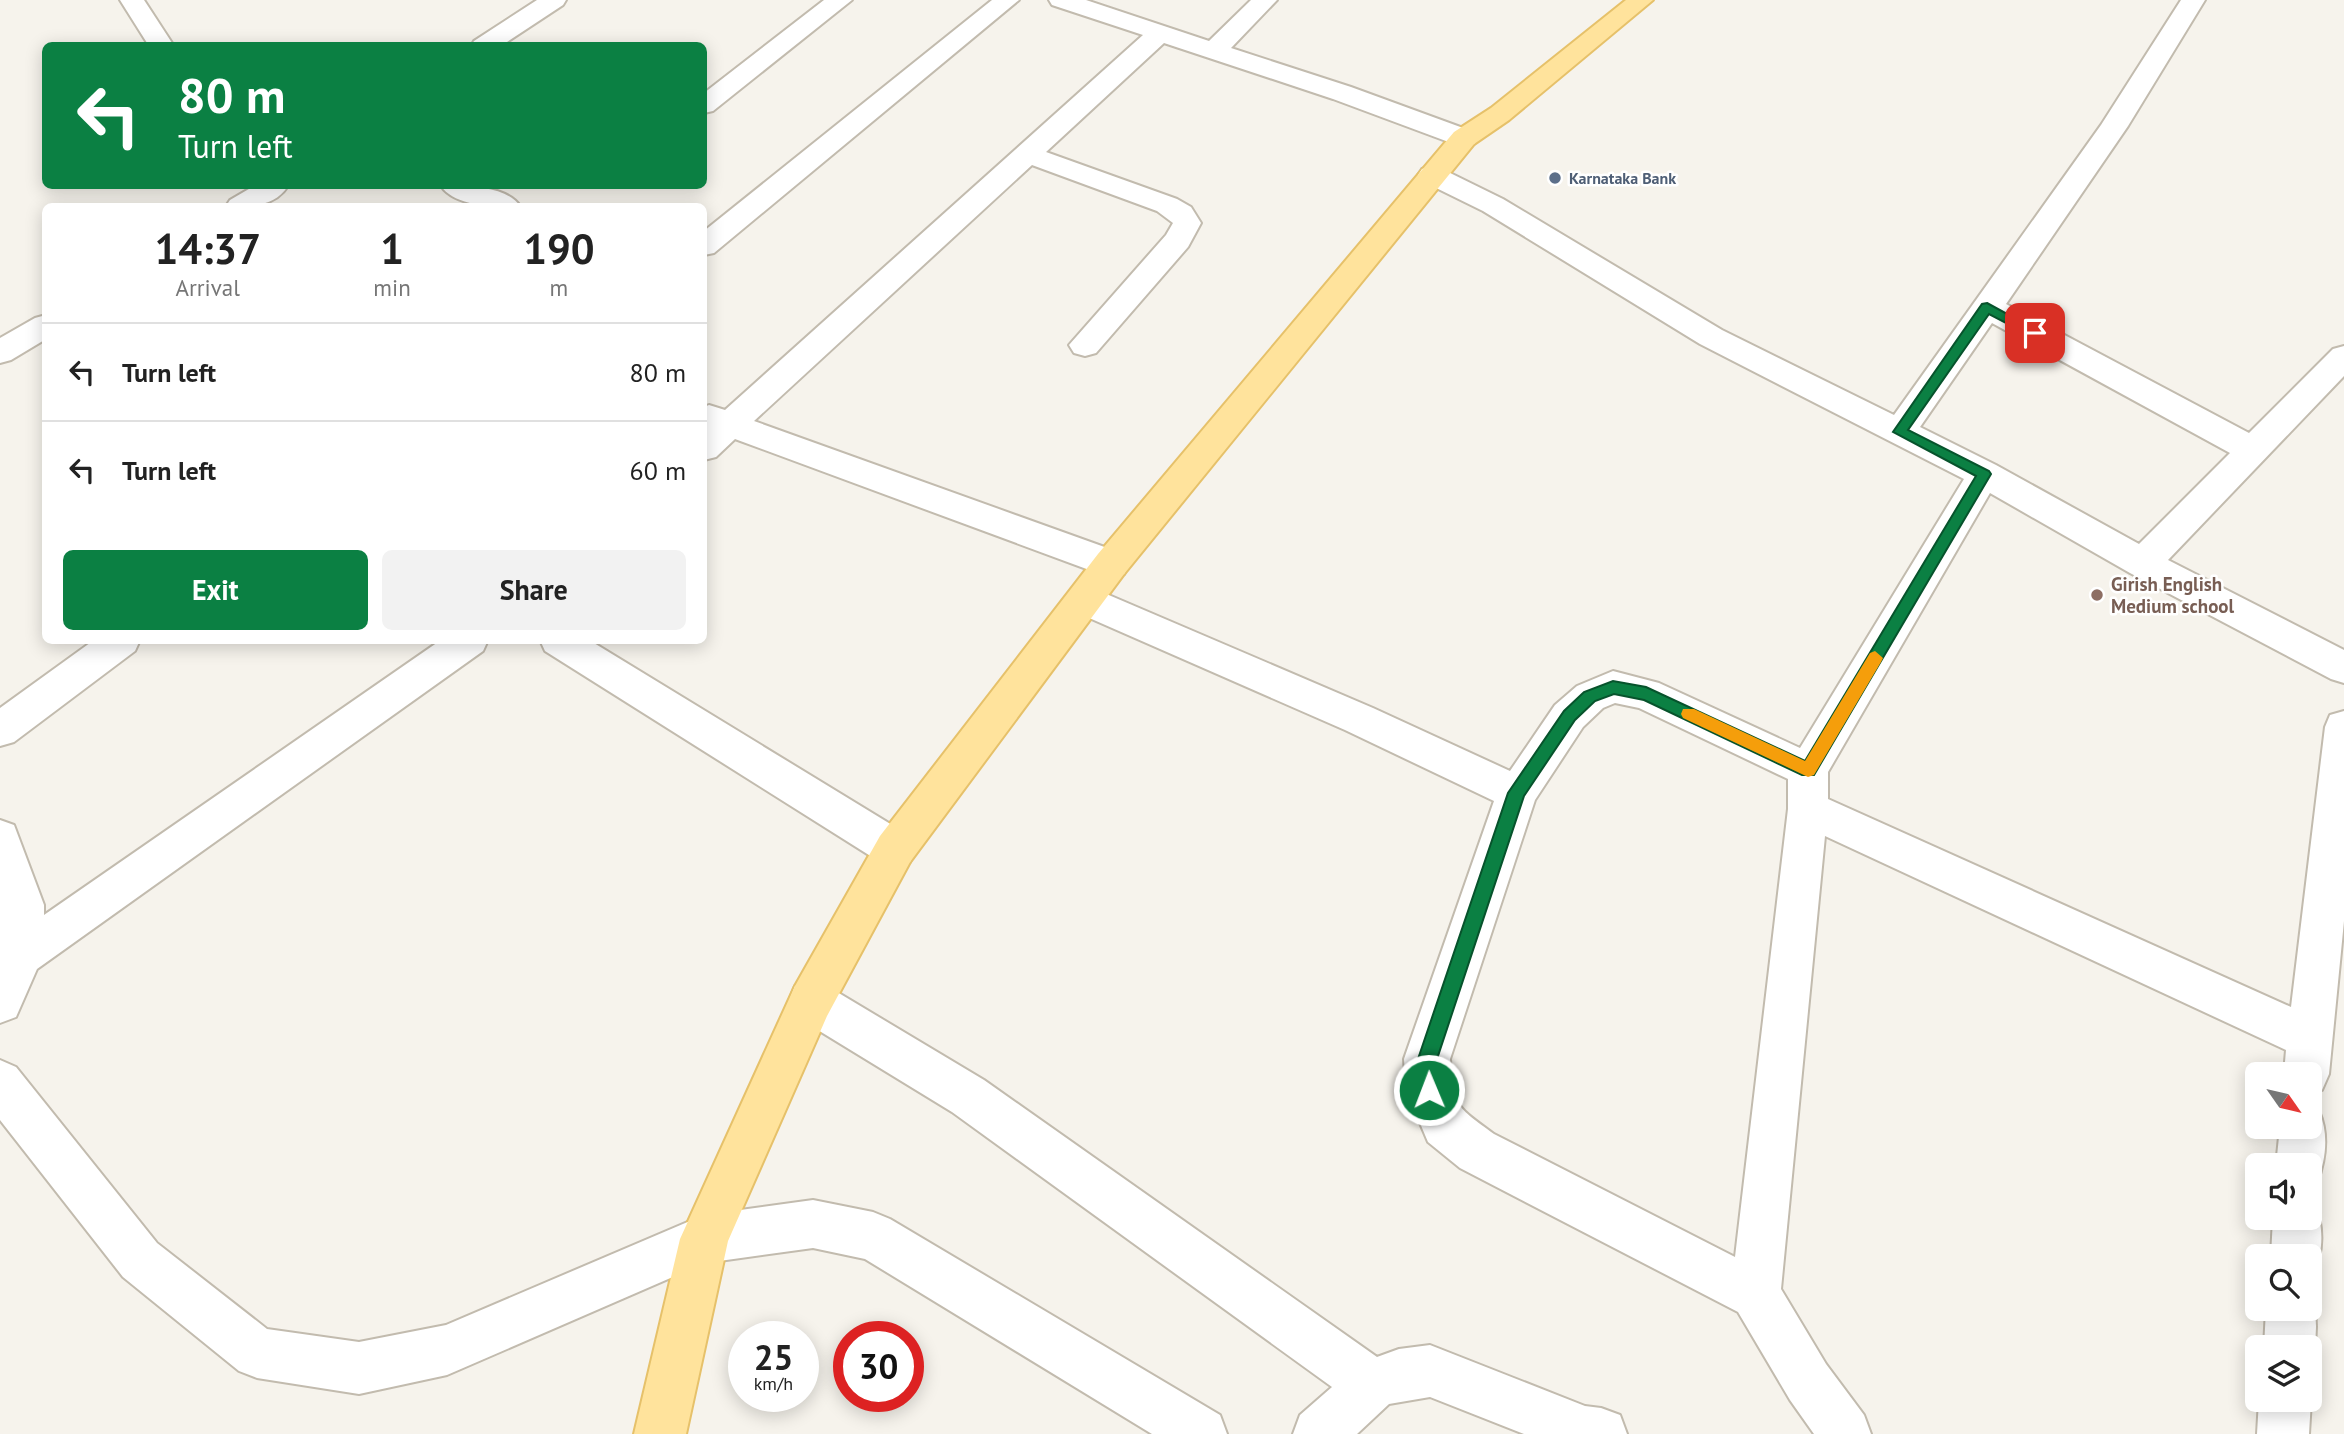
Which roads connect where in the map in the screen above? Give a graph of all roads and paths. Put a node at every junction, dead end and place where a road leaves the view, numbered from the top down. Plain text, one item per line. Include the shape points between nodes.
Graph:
1 (132, 0) edge
2 (554, 0) edge
3 (840, 0) edge
4 (1007, 0) edge
5 (1061, 0) edge
6 (1265, 0) edge
7 (1641, 0) edge
8 (2193, 0) edge
9 (1120, 9) edge
10 (1160, 33) junction
11 (159, 42) edge
12 (489, 42) edge
13 (1213, 51) junction
14 (707, 103) edge
15 (1464, 138) junction
16 (1027, 155) junction
17 (1432, 175) junction
18 (266, 189) edge
19 (274, 189) edge
20 (463, 189) edge
21 (245, 203) edge
22 (291, 203) edge
23 (498, 203) edge
24 (707, 244) edge
25 (1987, 307) junction
26 (42, 326) edge
27 (1085, 345) dead end
28 (0, 352) edge
29 (2344, 356) edge
30 (716, 420) edge
31 (1899, 432) junction
32 (707, 441) edge
33 (2253, 450) junction
34 (1984, 474) junction
35 (2143, 563) junction
36 (1111, 564) junction
37 (1084, 600) junction
38 (117, 644) edge
39 (464, 644) edge
40 (564, 644) edge
41 (2344, 668) edge
42 (2344, 727) edge
43 (0, 730) edge
44 (1808, 789) junction
45 (1517, 793) junction
46 (0, 838) edge
47 (895, 849) junction
48 (22, 955) junction
49 (2331, 965) edge
50 (811, 1001) junction
51 (0, 1002) edge
52 (2307, 1056) edge
53 (0, 1083) edge
54 (704, 1239) junction
55 (1756, 1294) junction
56 (1373, 1385) junction
57 (2285, 1412) edge
58 (660, 1434) edge
59 (1201, 1434) edge
60 (1319, 1434) edge
61 (1601, 1434) edge
62 (1845, 1434) edge
63 (2283, 1434) edge

1 - 11 street
2 - 12 street
3 - 14 street
4 - 24 street
5 - 9 street
6 - 13 street
7 - 15 main road
8 - 25 street via 2113,127
9 - 10 street
10 - 13 street
10 - 16 street
13 - 15 street
15 - 17 main road
16 - 27 street via 1167,205 1187,223 1178,240
16 - 30 street
17 - 31 street via 1493,205 1711,337
17 - 36 main road
18 - 21 street
19 - 22 street
20 - 23 street
25 - 31 street
25 - 33 street
26 - 28 street
29 - 33 street
30 - 32 street
30 - 36 street
31 - 34 street
33 - 35 street
34 - 35 street
34 - 44 street
35 - 41 street
36 - 37 main road
37 - 45 street
37 - 47 main road
38 - 43 street
39 - 48 street
40 - 47 street
42 - 49 street
44 - 45 street via 1646,694 1613,687 1590,697 1569,716
44 - 52 street
44 - 55 street
45 - 55 street via 1427,1059 1429,1090 1444,1126 1477,1151
46 - 48 street via 23,905
47 - 50 main road
48 - 51 street
49 - 52 street
50 - 54 main road
50 - 56 street via 968,1096
53 - 54 street via 140,1260 257,1353 359,1368 447,1350
54 - 58 main road
54 - 59 street via 813,1224 873,1236
55 - 62 street
56 - 60 street
56 - 61 street via 1399,1375 1430,1371 1585,1432
57 - 63 street

